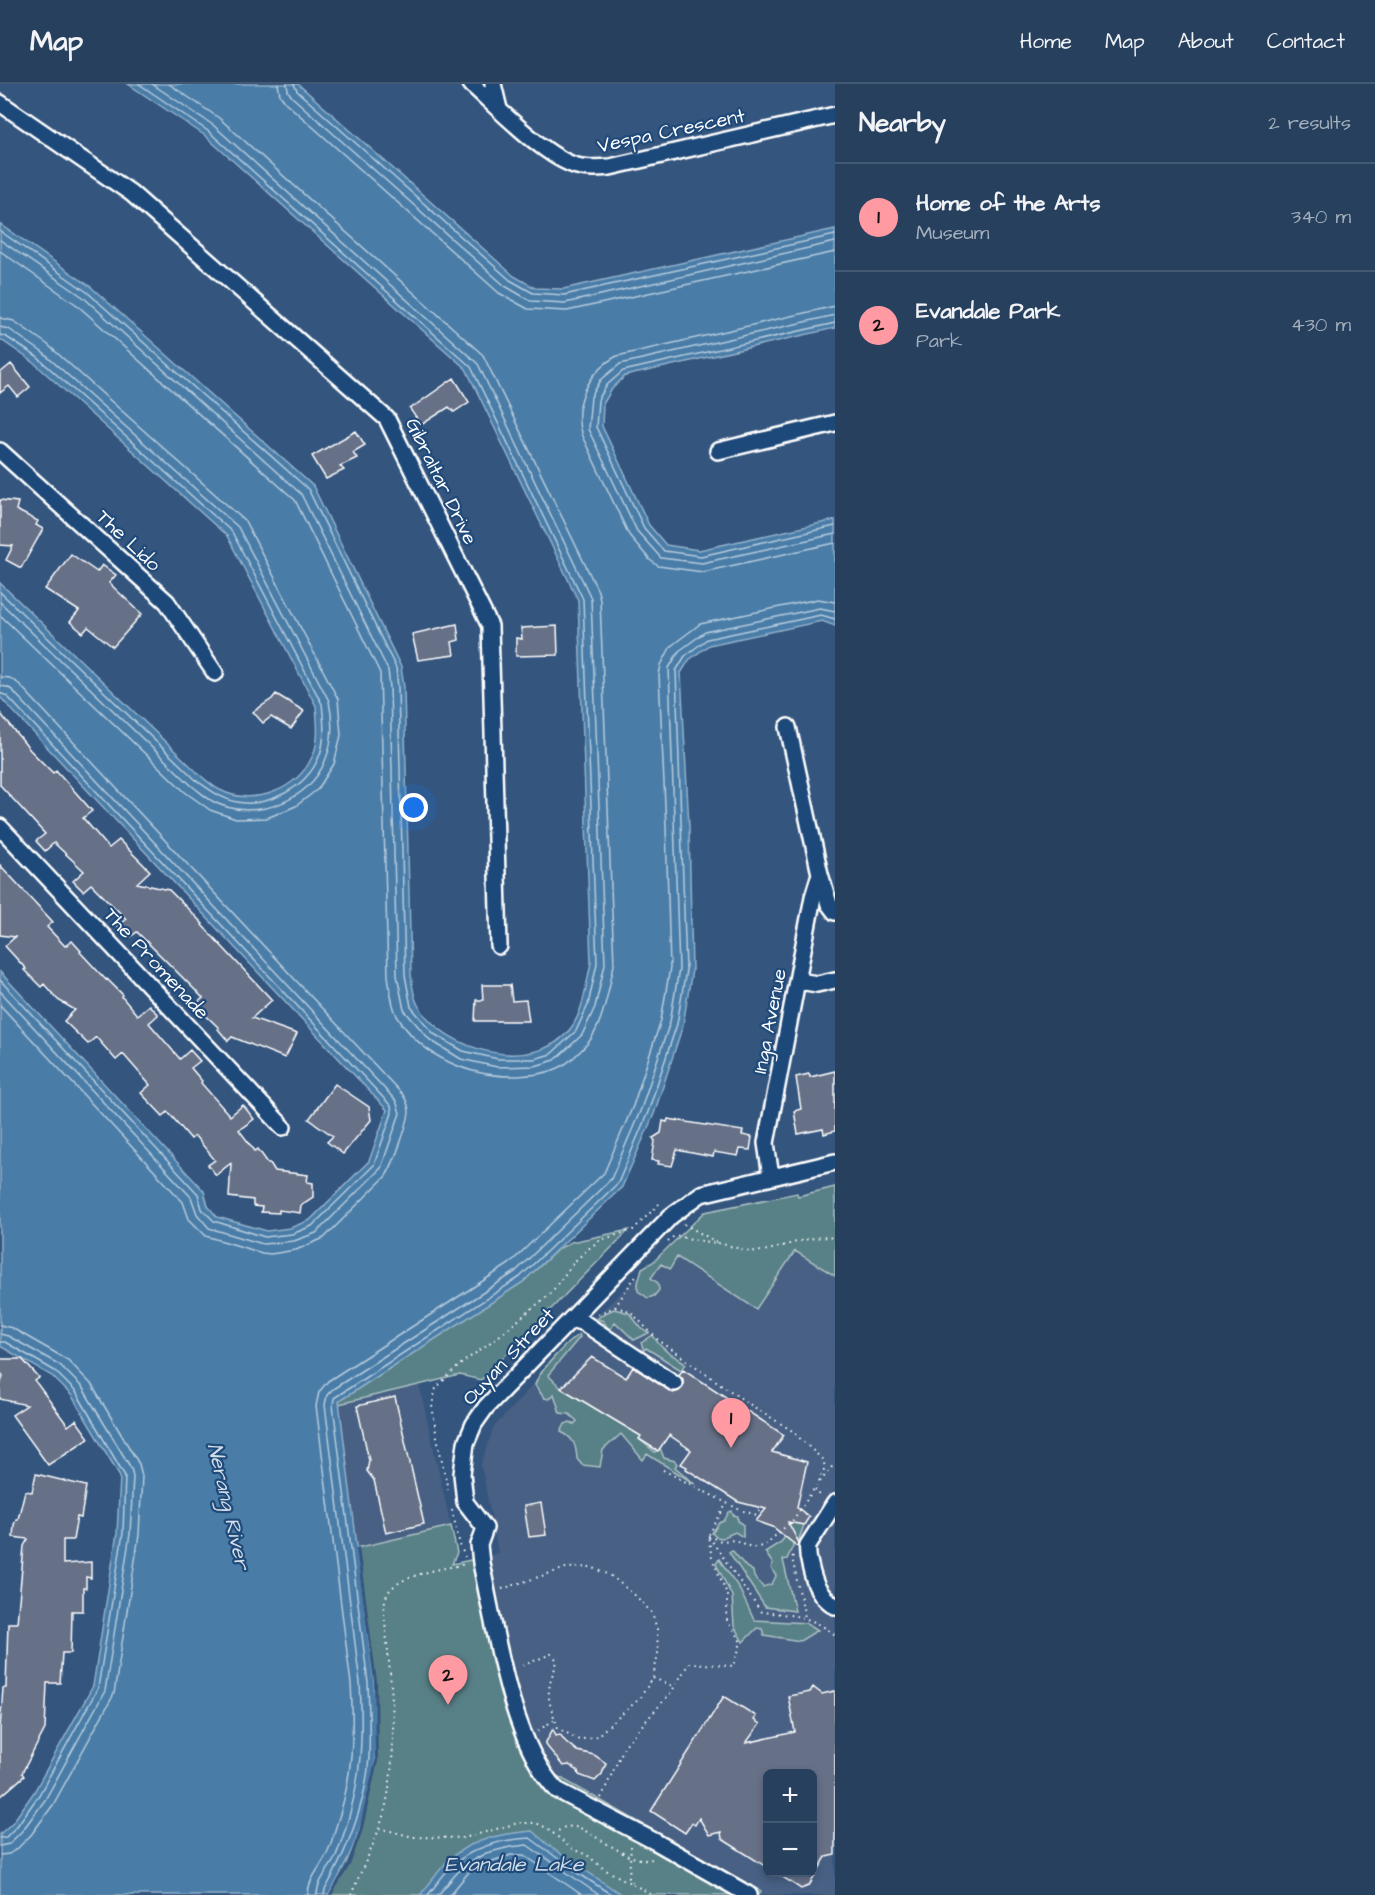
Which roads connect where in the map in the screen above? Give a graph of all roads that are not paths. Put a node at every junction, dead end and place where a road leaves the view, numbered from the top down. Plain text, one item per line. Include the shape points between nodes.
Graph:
1 (471, 84) edge
2 (493, 84) edge
3 (0, 103) edge
4 (499, 109) junction
5 (835, 115) edge
6 (835, 423) edge
7 (0, 451) edge
8 (718, 452) dead end
9 (214, 673) dead end
10 (788, 727) dead end
11 (0, 827) edge
12 (820, 874) junction
13 (835, 912) edge
14 (500, 946) dead end
15 (835, 980) edge
16 (799, 981) junction
17 (283, 1127) dead end
18 (835, 1162) edge
19 (771, 1176) junction
20 (578, 1321) junction
21 (674, 1383) dead end
22 (835, 1503) edge
23 (835, 1606) edge
24 (749, 1895) edge

1 - 4 street, Vespa Crescent
2 - 4 street
3 - 14 street, Gibraltar Drive via 131,193 387,419 490,626
4 - 5 street, Vespa Crescent via 555,156 578,167 594,169
6 - 8 street
7 - 9 street, The Lido via 167,603
10 - 12 street, Inga Avenue
11 - 17 street, The Promenade
12 - 13 street, Inga Avenue
12 - 16 street, Inga Avenue
15 - 16 street via 817,984
16 - 19 street, Inga Avenue via 766,1143
18 - 19 street, Ouyan Street
19 - 20 street, Ouyan Street via 701,1194 671,1216
20 - 21 street
20 - 24 street, Ouyan Street via 486,1407 466,1443 462,1474 465,1502 485,1528 479,1545 505,1671 525,1739 541,1771 557,1790
22 - 23 street via 807,1551 815,1587

